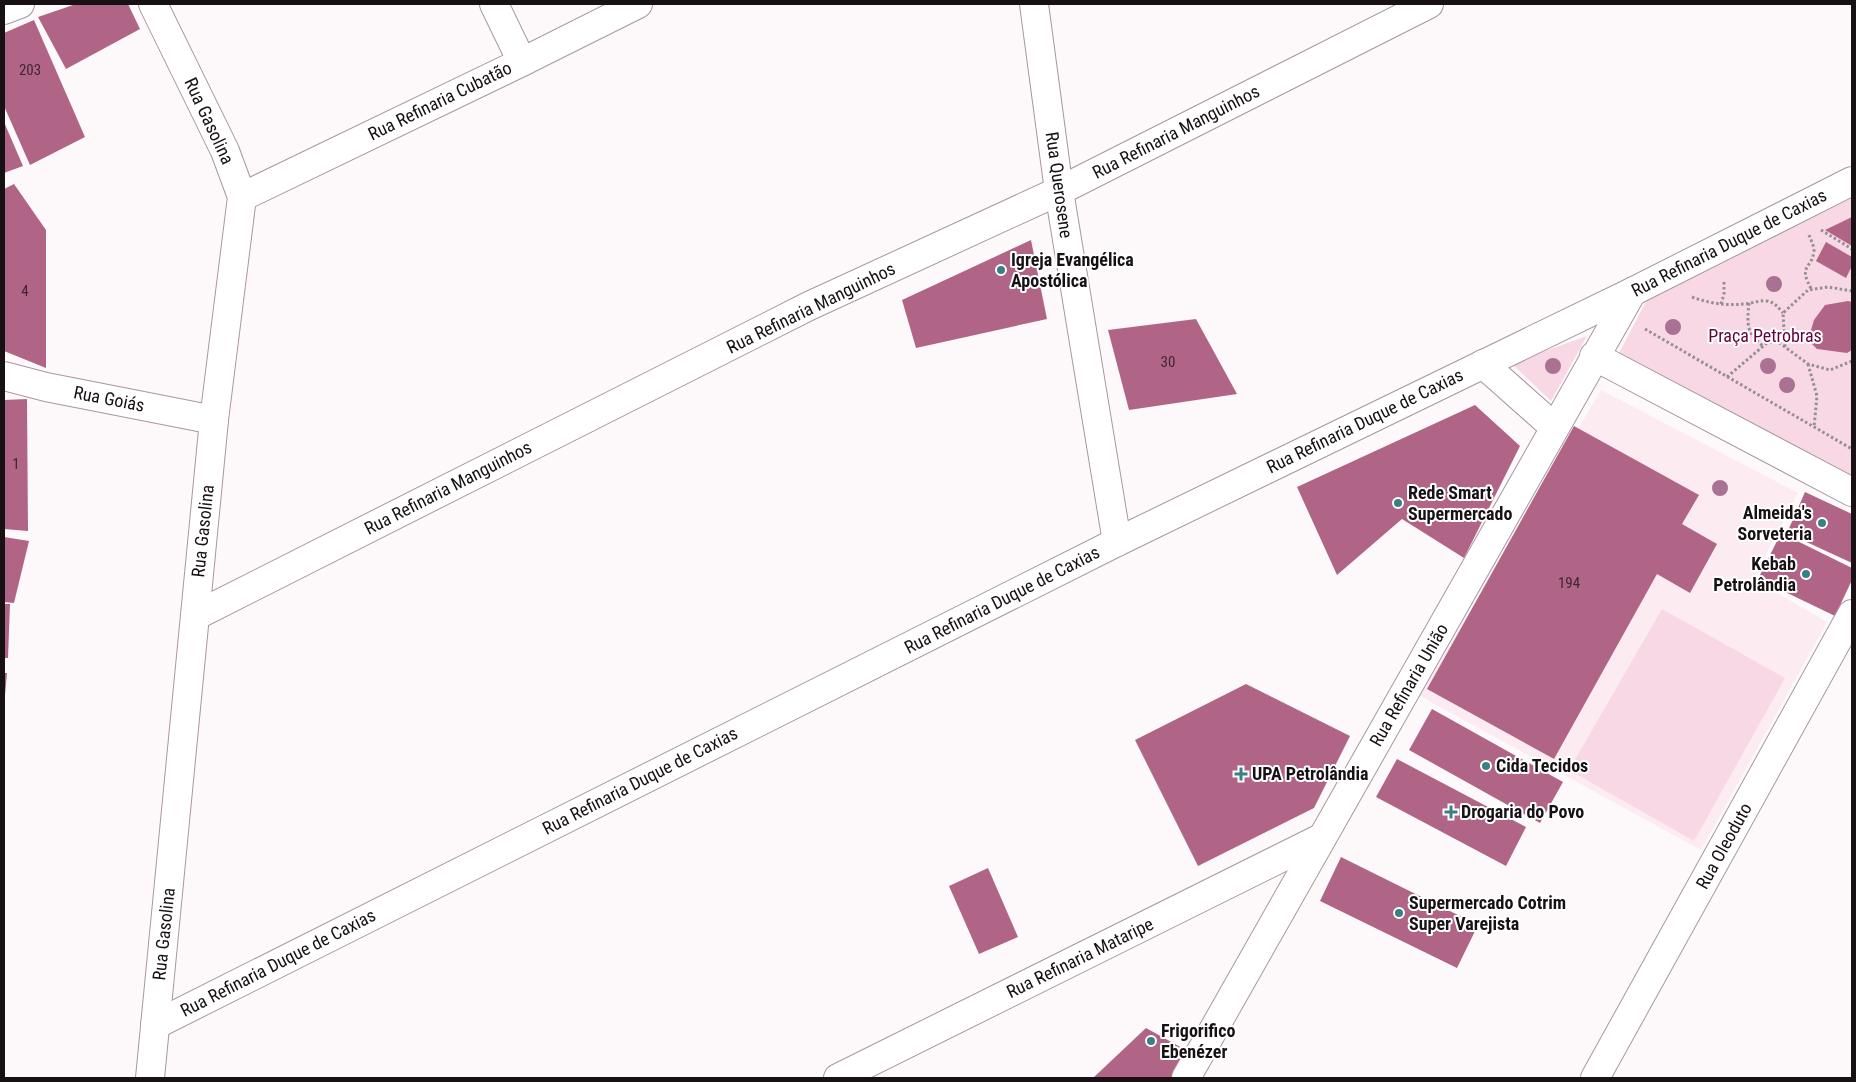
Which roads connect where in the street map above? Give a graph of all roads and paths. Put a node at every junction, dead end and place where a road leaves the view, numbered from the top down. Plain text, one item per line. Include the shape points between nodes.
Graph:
1 (20, 4) edge
2 (153, 4) edge
3 (494, 4) edge
4 (638, 4) edge
5 (1034, 4) edge
6 (1429, 4) edge
7 (4, 10) edge
8 (522, 62) junction
9 (1852, 181) edge
10 (1059, 191) junction
11 (242, 197) junction
12 (1819, 229) dead end
13 (1808, 233) dead end
14 (1852, 249) edge
15 (1723, 277) dead end
16 (1812, 290) junction
17 (1852, 291) edge
18 (1632, 292) junction
19 (1686, 292) dead end
20 (1749, 303) junction
21 (1720, 304) junction
22 (1783, 313) junction
23 (1647, 322) dead end
24 (1764, 346) junction
25 (1785, 347) junction
26 (1594, 356) junction
27 (1852, 361) edge
28 (1483, 364) junction
29 (1808, 364) junction
30 (4, 376) edge
31 (1727, 377) junction
32 (214, 420) junction
33 (1554, 427) junction
34 (1814, 427) junction
35 (1852, 449) edge
36 (1852, 492) edge
37 (1117, 542) junction
38 (1852, 614) edge
39 (195, 616) junction
40 (1322, 838) junction
41 (155, 1025) junction
42 (150, 1078) edge
43 (838, 1078) edge
44 (1186, 1078) edge
45 (1595, 1078) edge

1 - 7 street
2 - 11 street, Rua Gasolina via 225,151
3 - 8 street
4 - 8 street, Rua Refinaria Cubatão
5 - 10 street, Rua Querosene
6 - 10 street, Rua Refinaria Manguinhos
8 - 11 street, Rua Refinaria Cubatão
9 - 18 street, Rua Refinaria Duque de Caxias
10 - 37 street, Rua Querosene
10 - 39 street, Rua Refinaria Manguinhos via 809,306
11 - 32 street, Rua Gasolina
12 - 14 path
13 - 16 path via 1814,248 1805,273
15 - 21 path via 1724,294
16 - 17 path via 1828,287
16 - 22 path
18 - 26 street, Rua Refinaria União
18 - 28 street, Rua Refinaria Duque de Caxias
19 - 21 path via 1692,298
20 - 21 path
20 - 22 path via 1769,301
20 - 24 path via 1750,331 1753,338
22 - 25 path
23 - 31 path via 1643,328
24 - 25 path via 1768,342 1778,342
24 - 31 path
25 - 29 path
26 - 33 street, Rua Refinaria União
26 - 36 street
27 - 29 path via 1830,370
28 - 33 street
28 - 37 street, Rua Refinaria Duque de Caxias
29 - 34 path via 1817,396
30 - 32 street, Rua Goiás
31 - 34 path
32 - 39 street, Rua Gasolina
33 - 40 street, Rua Refinaria União
34 - 35 path
37 - 41 street, Rua Refinaria Duque de Caxias
38 - 45 street, Rua Oleoduto
39 - 41 street, Rua Gasolina
40 - 43 street, Rua Refinaria Mataripe
40 - 44 street, Rua Refinaria União
41 - 42 street, Rua Gasolina

